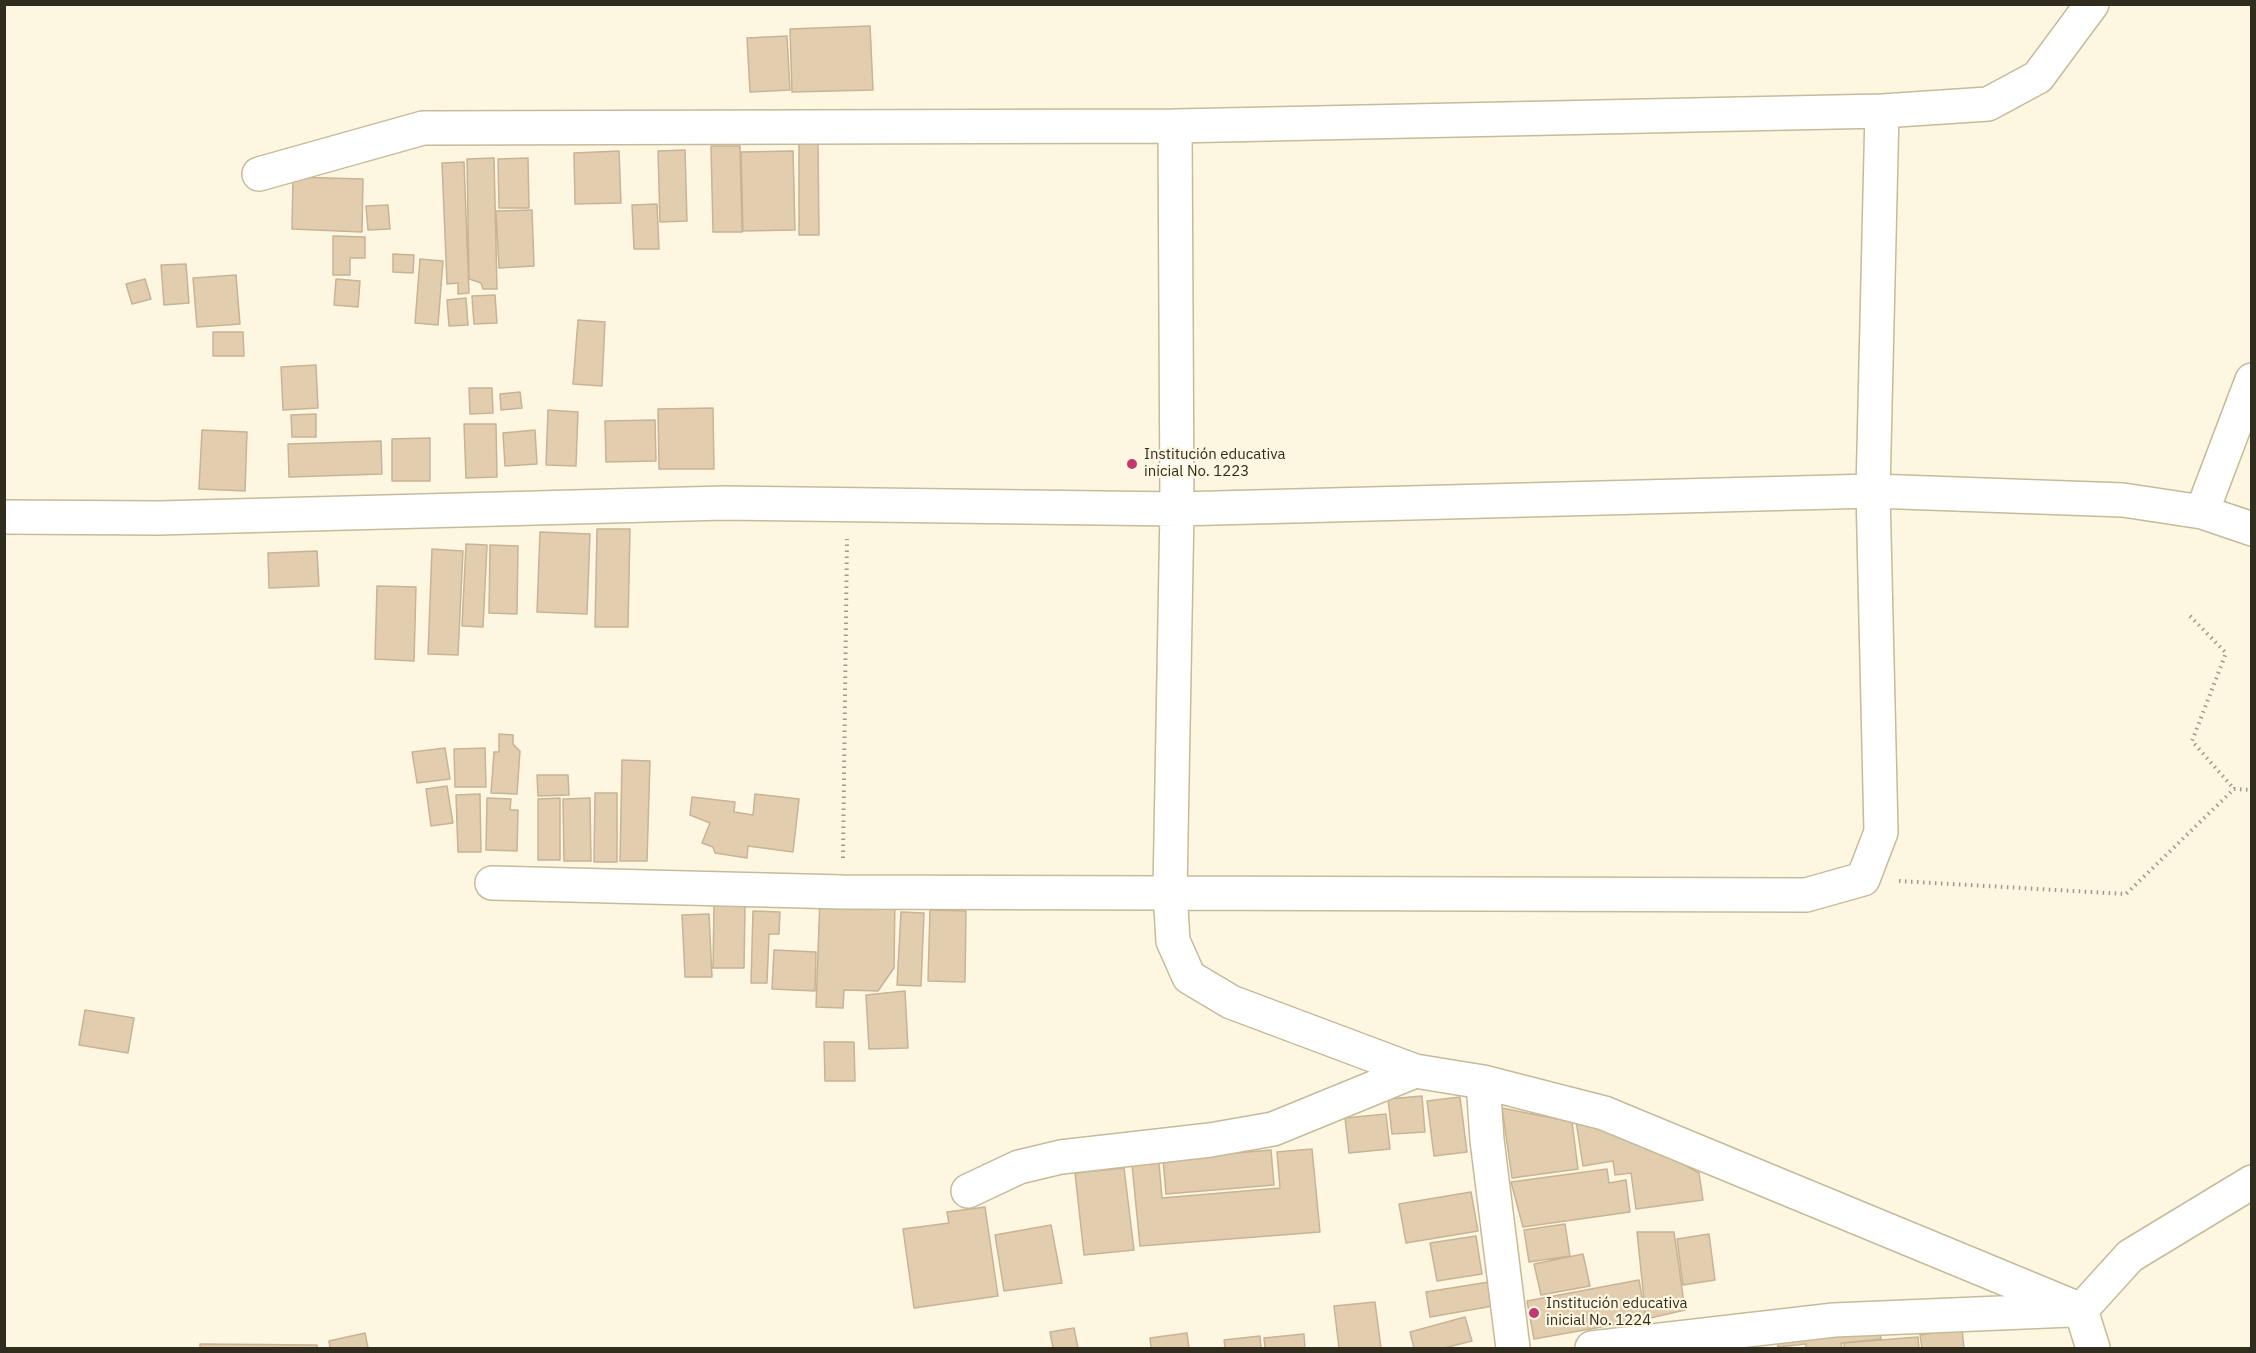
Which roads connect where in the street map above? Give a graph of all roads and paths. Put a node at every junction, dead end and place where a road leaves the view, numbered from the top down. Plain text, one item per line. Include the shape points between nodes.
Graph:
1 (2091, 4) edge
2 (1882, 111) junction
3 (1175, 126) junction
4 (259, 174) dead end
5 (2252, 380) edge
6 (1873, 491) junction
7 (848, 505) junction
8 (1177, 509) junction
9 (2202, 512) junction
10 (4, 517) edge
11 (2252, 529) edge
12 (2190, 616) dead end
13 (2234, 789) junction
14 (2252, 790) edge
15 (1863, 879) junction
16 (492, 882) dead end
17 (1170, 891) junction
18 (843, 892) junction
19 (1415, 1071) junction
20 (1483, 1082) junction
21 (2252, 1182) edge
22 (968, 1191) dead end
23 (2081, 1310) junction
24 (1513, 1348) edge
25 (1592, 1348) edge
26 (2093, 1348) edge

1 - 2 street via 2038,77 1988,104
2 - 3 street
2 - 6 street
3 - 4 street via 423,128
3 - 8 street
5 - 9 street
6 - 8 street
6 - 9 street via 2123,500
6 - 15 street via 1881,832
7 - 8 street
7 - 10 street via 724,503 159,518
7 - 18 path
8 - 17 street
9 - 11 street
12 - 13 path via 2226,653 2192,741
13 - 14 path
13 - 15 path via 2126,894
15 - 17 street via 1806,895
16 - 18 street
17 - 18 street
17 - 19 street via 1173,941 1189,976 1231,1002
19 - 20 street
19 - 22 street via 1273,1129 1061,1157 1019,1167
20 - 23 street via 1604,1113
20 - 24 street
21 - 23 street via 2130,1256
23 - 25 street via 1834,1320
23 - 26 street

